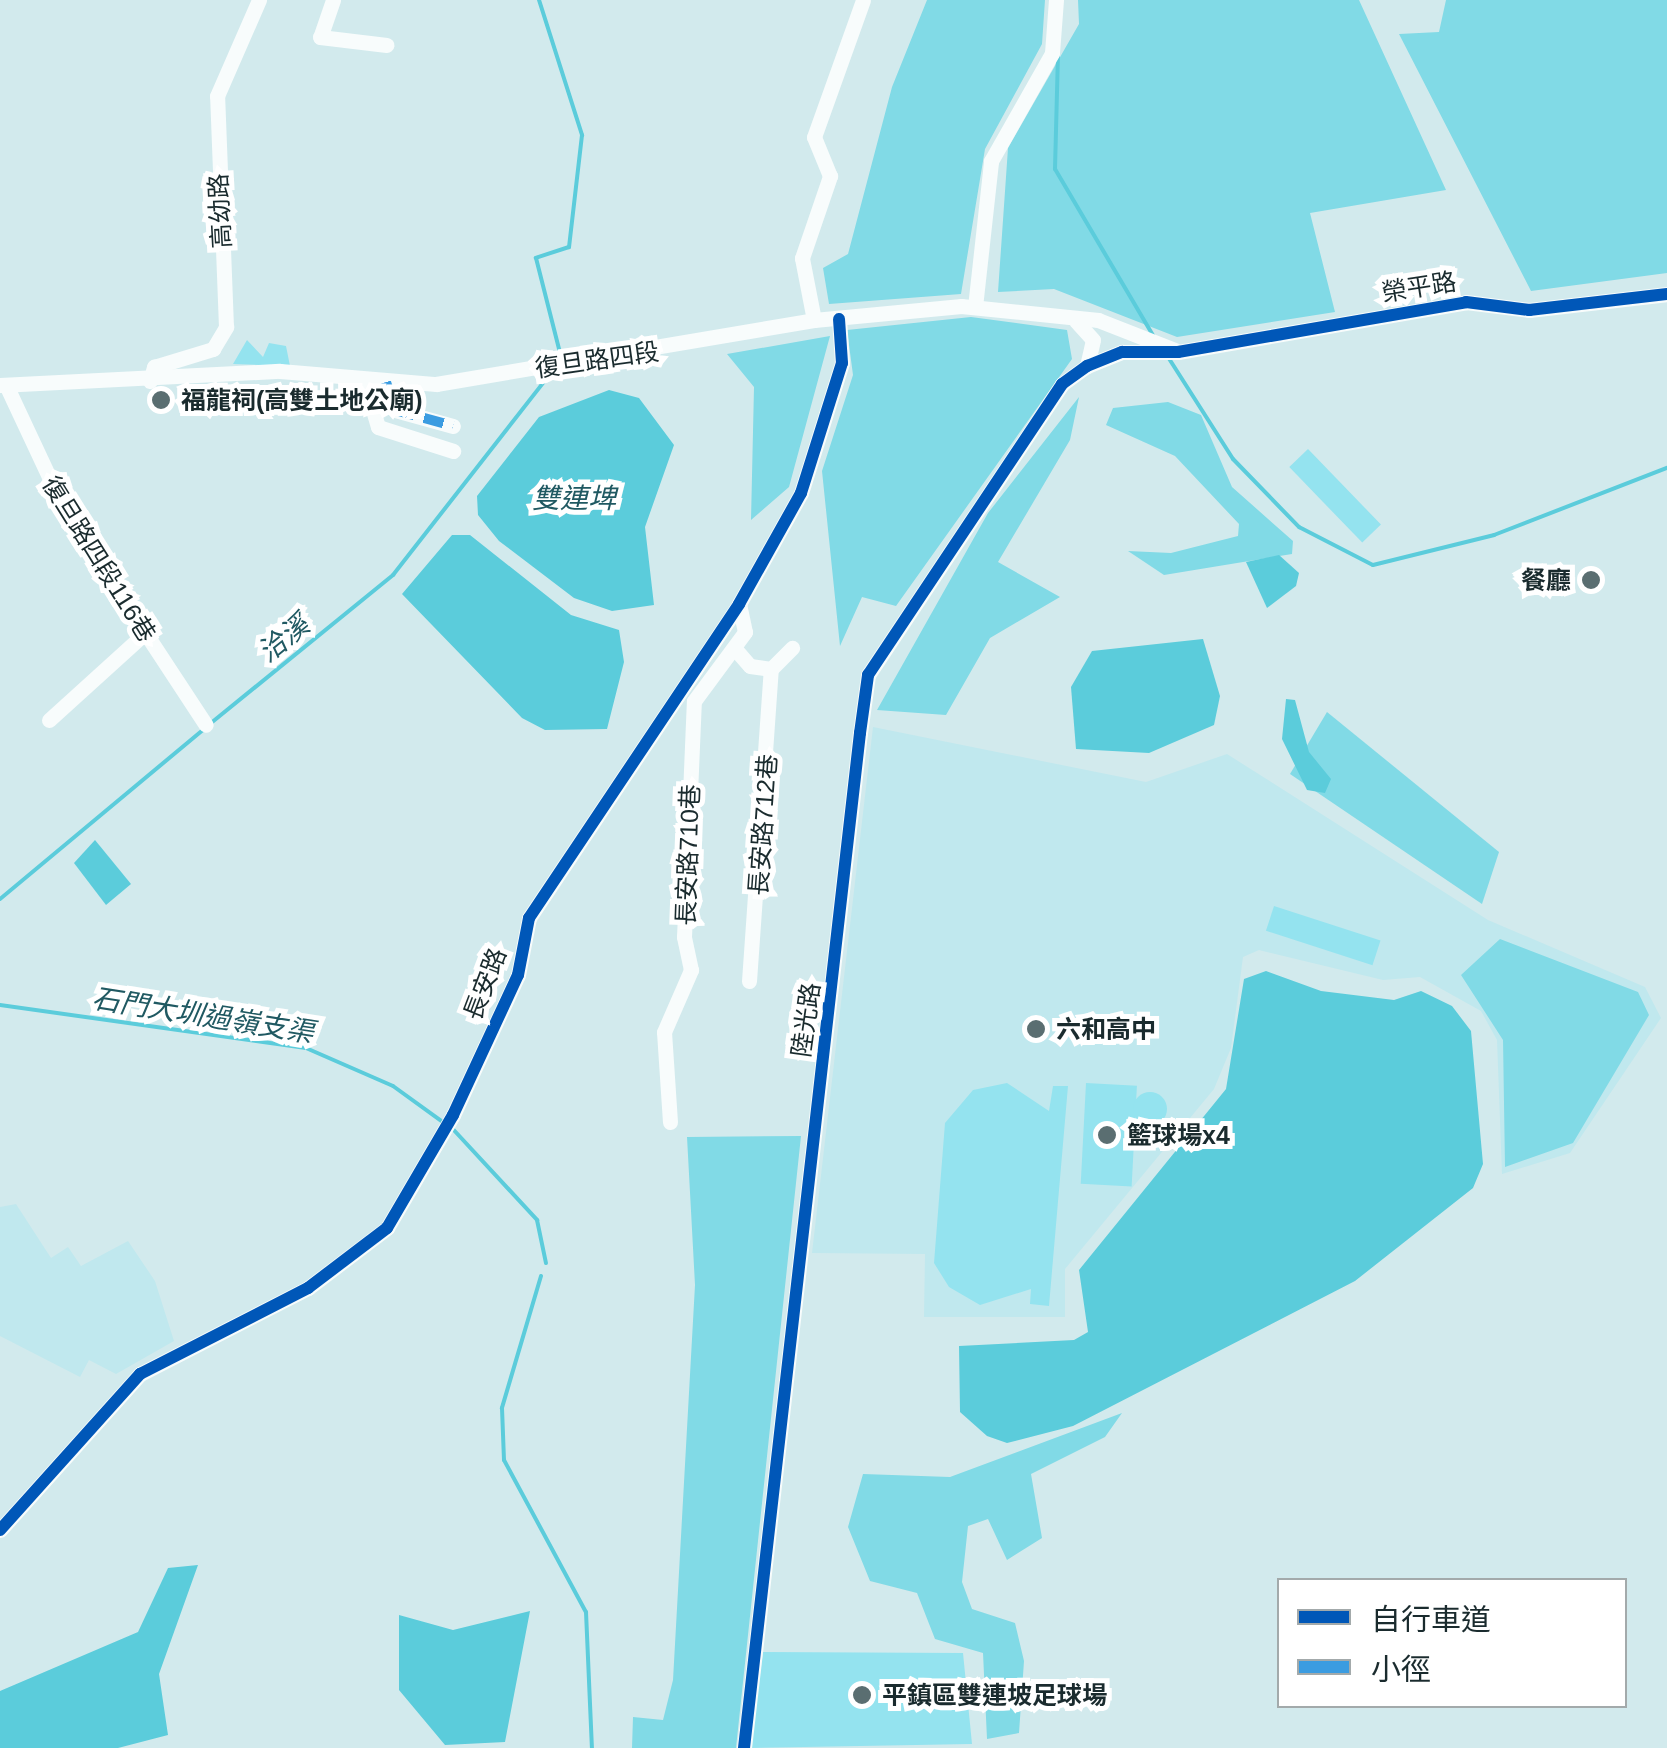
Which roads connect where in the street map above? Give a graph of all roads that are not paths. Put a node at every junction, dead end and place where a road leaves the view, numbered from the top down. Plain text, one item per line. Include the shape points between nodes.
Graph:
1 (258, 0) edge
2 (333, 0) edge
3 (863, 0) edge
4 (1056, 0) edge
5 (387, 45) dead end
6 (1667, 294) edge
7 (976, 307) junction
8 (839, 319) junction
9 (814, 320) junction
10 (1076, 321) junction
11 (1178, 352) junction
12 (1087, 366) junction
13 (364, 380) junction
14 (150, 381) junction
15 (386, 382) junction
16 (3, 385) edge
17 (453, 426) dead end
18 (453, 451) dead end
19 (739, 604) junction
20 (144, 634) junction
21 (792, 648) dead end
22 (736, 650) junction
23 (771, 669) junction
24 (49, 720) dead end
25 (206, 725) dead end
26 (749, 981) dead end
27 (670, 1122) dead end
28 (0, 1530) edge
29 (744, 1748) edge

1 - 14 street, 高幼路 via 217,96 226,327 206,355 154,367
2 - 5 street via 320,37
3 - 9 street via 814,136 830,176 802,258
4 - 7 street via 1052,53 991,160
6 - 11 street, 榮平路 via 1528,310 1466,302
7 - 8 street, 復旦路四段
7 - 10 street, 復旦路四段
8 - 9 street, 復旦路四段
8 - 19 street, 長安路 via 842,363 801,493
9 - 15 street, 復旦路四段 via 436,384
10 - 11 street, 復旦路四段 via 1144,334
10 - 12 street via 1093,340
11 - 12 street, 榮平路 via 1122,352
12 - 29 street, 陸光路 via 1062,384 868,675
13 - 14 street, 復旦路四段 via 280,372
13 - 15 street, 復旦路四段
13 - 18 street via 378,427
14 - 16 street, 復旦路四段
15 - 17 street via 395,410
16 - 20 street, 復旦路四段116巷 via 64,509
19 - 22 street via 748,613
19 - 28 street, 長安路 via 529,918 518,975 453,1115 361,1255 140,1374
20 - 24 street
20 - 25 street, 復旦路四段116巷
21 - 23 street
22 - 23 street via 750,666
22 - 27 street, 長安路710巷 via 694,701 684,937 691,970 664,1032
23 - 26 street, 長安路712巷

